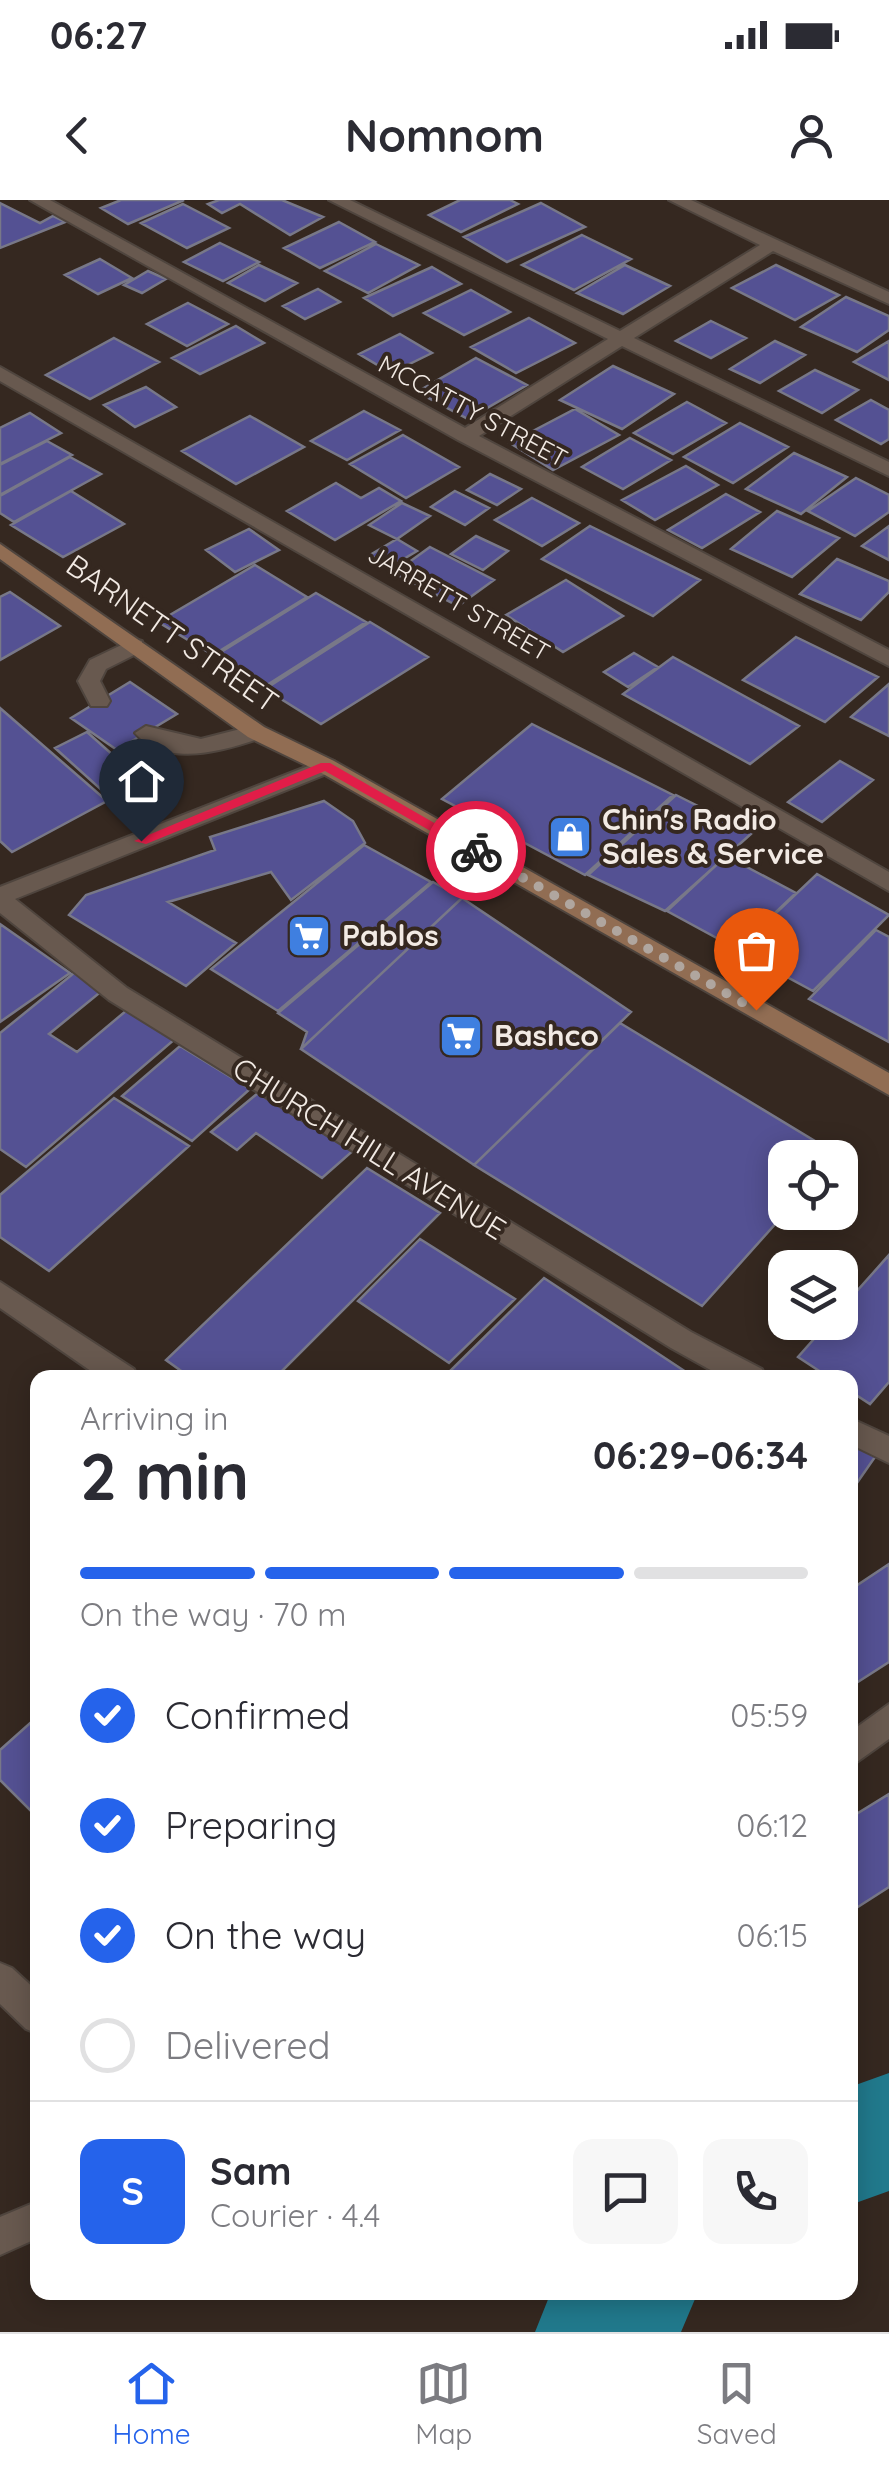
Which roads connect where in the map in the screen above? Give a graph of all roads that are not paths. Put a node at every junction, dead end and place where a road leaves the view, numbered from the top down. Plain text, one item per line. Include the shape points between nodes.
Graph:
1 (38, 200) edge
2 (337, 200) edge
3 (677, 200) edge
4 (770, 246) junction
5 (889, 299) edge
6 (622, 340) junction
7 (0, 372) edge
8 (465, 436) junction
9 (889, 470) edge
10 (0, 550) edge
11 (134, 646) junction
12 (889, 659) edge
13 (99, 701) dead end
14 (256, 732) junction
15 (146, 733) dead end
16 (326, 766) junction
17 (889, 883) edge
18 (0, 898) edge
19 (889, 1085) edge
20 (0, 1293) edge
21 (112, 1370) edge
22 (737, 1370) edge
23 (858, 1434) edge
24 (889, 1450) edge
25 (889, 1719) edge
26 (858, 1745) edge
27 (0, 1980) edge
28 (30, 2009) edge
29 (30, 2223) edge
30 (0, 2236) edge

1 - 8 street, MCCATTY STREET
2 - 6 street
3 - 4 street
4 - 5 street
4 - 6 street
6 - 8 street
6 - 9 street
7 - 17 street, JARRETT STREET
8 - 12 street, MCCATTY STREET
10 - 11 main road, BARNETT STREET
11 - 13 street via 98,665 89,681
11 - 14 main road, BARNETT STREET
14 - 15 street via 211,748 179,748
14 - 16 main road, BARNETT STREET
16 - 18 street
16 - 19 main road, BARNETT STREET
18 - 22 street, CHURCH HILL AVENUE via 118,994
20 - 21 street
23 - 24 street
25 - 26 street
27 - 28 street
29 - 30 street

